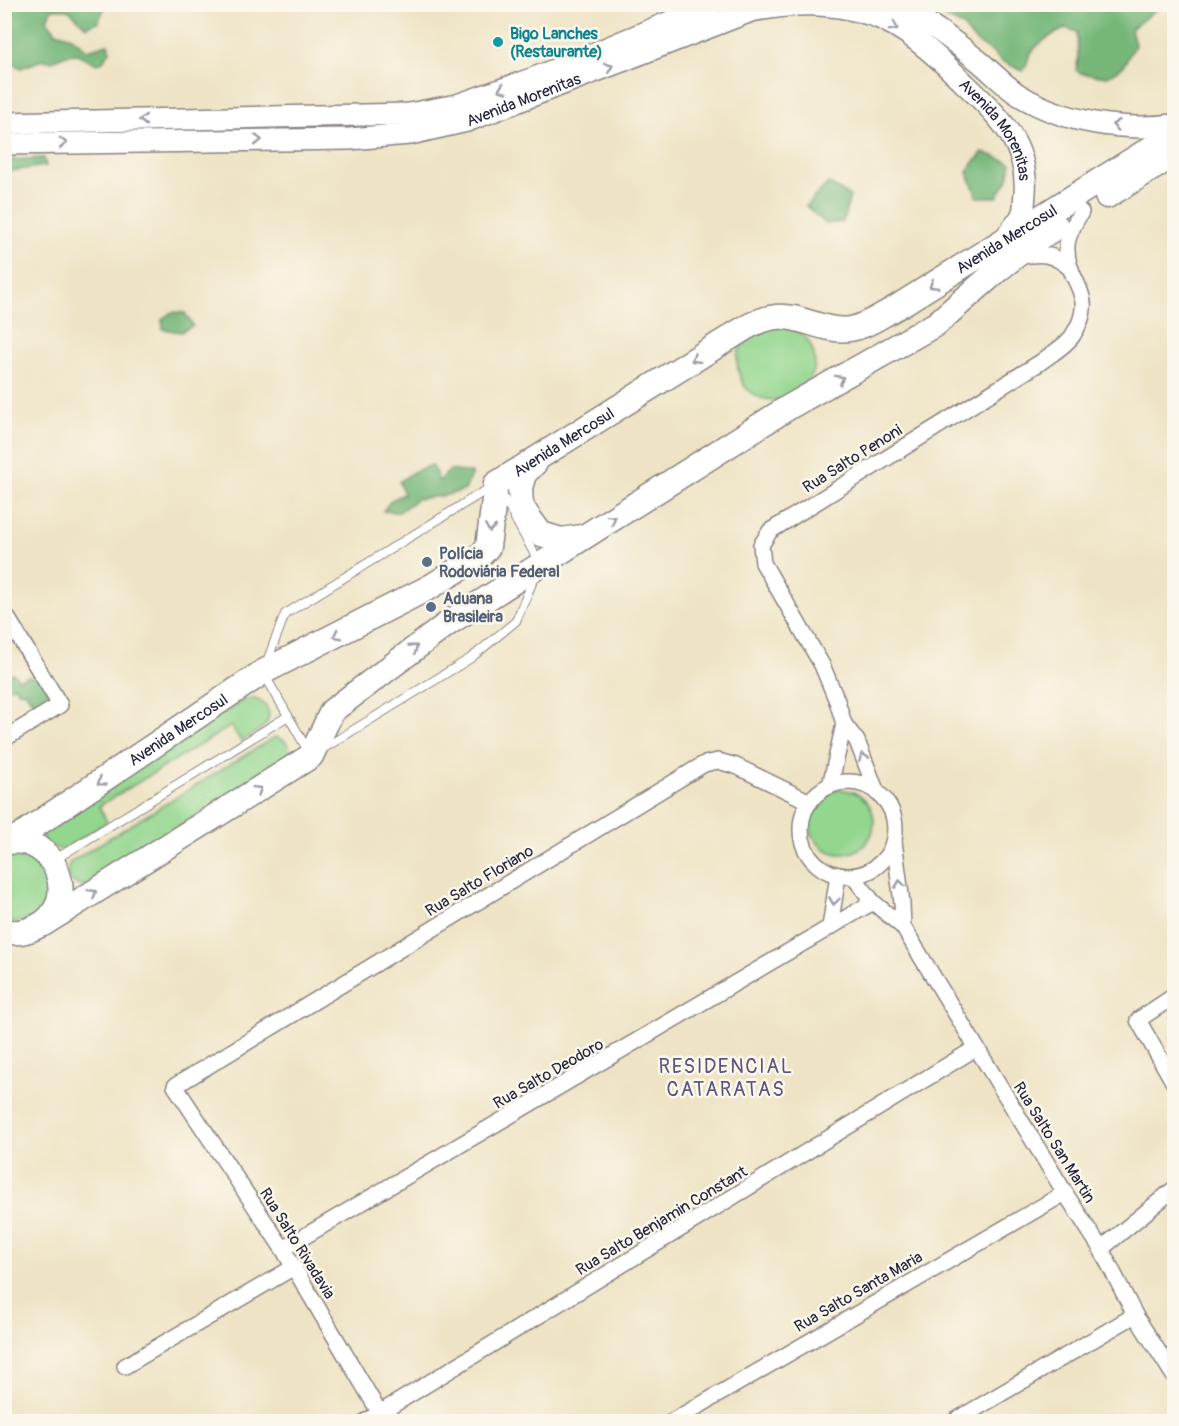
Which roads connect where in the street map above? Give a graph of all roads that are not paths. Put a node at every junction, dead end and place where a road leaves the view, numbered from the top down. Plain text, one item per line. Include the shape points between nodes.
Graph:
1 (892, 4) edge
2 (719, 10) edge
3 (537, 86) junction
4 (176, 120) junction
5 (4, 123) edge
6 (1174, 125) edge
7 (1174, 134) edge
8 (175, 141) junction
9 (4, 144) edge
10 (1174, 155) edge
11 (1081, 212) junction
12 (1007, 251) junction
13 (1071, 269) junction
14 (540, 456) junction
15 (496, 484) junction
16 (584, 537) junction
17 (540, 564) junction
18 (6, 620) edge
19 (263, 672) junction
20 (288, 716) junction
21 (844, 724) junction
22 (4, 739) edge
23 (311, 756) junction
24 (830, 786) junction
25 (877, 793) junction
26 (810, 802) junction
27 (894, 841) junction
28 (8, 842) edge
29 (53, 861) junction
30 (846, 875) junction
31 (873, 902) junction
32 (43, 924) junction
33 (830, 927) junction
34 (903, 927) junction
35 (4, 932) edge
36 (1174, 996) edge
37 (976, 1048) junction
38 (1174, 1083) edge
39 (175, 1086) joint
40 (1174, 1189) edge
41 (1065, 1193) junction
42 (1101, 1249) junction
43 (283, 1250) junction
44 (294, 1267) junction
45 (1135, 1315) junction
46 (1170, 1359) edge
47 (125, 1366) dead end
48 (1174, 1376) edge
49 (382, 1417) edge
50 (365, 1422) edge
51 (670, 1422) edge
52 (953, 1422) edge

6 -> 1 main road, Avenida Morenitas via 1118,126 1045,109 1018,94 920,17
2 - 3 main road, Avenida Morenitas
2 -> 12 main road, Avenida Morenitas via 833,5 874,16 906,33 940,59 1012,134 1026,184 1023,213
3 -> 4 main road, Avenida Morenitas via 409,114
8 -> 3 main road, Avenida Morenitas via 349,139 410,134 467,120
4 -> 5 main road, Avenida Morenitas
4 - 8 main road
7 - 12 highway, Avenida Mercosul
9 -> 8 main road, Avenida Morenitas
10 - 11 highway, Avenida Mercosul
11 - 12 highway, Avenida Mercosul via 1037,239
11 - 13 street, Rua Salto Penoni via 1066,244
12 - 13 street via 1047,254
12 -> 14 highway, Avenida Mercosul via 849,329 778,316 760,320
16 -> 12 highway, Avenida Mercosul via 789,407 936,324
13 - 21 street, Rua Salto Penoni via 1081,290 1084,312 1072,337 1041,362 770,531 761,545 763,563 822,666
14 - 15 highway, Avenida Mercosul
14 - 16 highway via 524,474 521,505 541,534 561,540
15 - 17 lane
15 - 19 lane via 285,614
15 -> 19 highway, Avenida Mercosul via 488,547 478,557 430,587
16 - 17 highway, Avenida Mercosul
23 -> 17 highway, Avenida Mercosul via 332,711 347,698 450,622
17 - 23 lane via 516,621 471,658
18 - 22 street via 60,705
19 - 20 lane
19 -> 28 highway, Avenida Mercosul
20 - 23 lane
20 - 29 lane
21 - 24 street
25 -> 21 street, Rua Salto Penoni via 857,741
32 -> 23 highway
24 - 25 street via 856,783
24 - 26 street
25 - 27 street via 892,810 896,825
26 - 30 street via 802,823 804,846 824,869
26 - 39 street, Rua Salto Floriano via 736,766 718,761 704,764
27 - 30 street via 877,866 866,873
34 -> 27 street, Rua Salto San Martin
28 - 29 highway, Avenida Mercosul via 28,843
29 - 32 highway via 61,895 56,909
30 - 31 street, Rua Salto San Martin
30 -> 33 street
31 - 33 street, Rua Salto Deodoro
31 - 34 street, Rua Salto San Martin
32 - 35 highway via 26,932
33 - 43 street, Rua Salto Deodoro
34 - 37 street, Rua Salto San Martin
36 - 38 street via 1138,1020
37 - 41 street, Rua Salto San Martin
37 - 49 street, Rua Salto Benjamin Constant
39 - 43 street, Rua Salto Rivadavia
40 - 42 street
41 - 42 street, Rua Salto San Martin
41 - 51 street, Rua Salto Santa Maria
42 - 45 street, Rua Salto San Martin
43 - 44 street, Rua Salto Rivadavia
44 - 47 street
44 - 49 street, Rua Salto Rivadavia
45 - 46 street, Rua Salto San Martin
45 - 52 street
46 - 48 street, Rua Salto San Martin
49 - 50 street, Rua Salto Benjamin Constant

